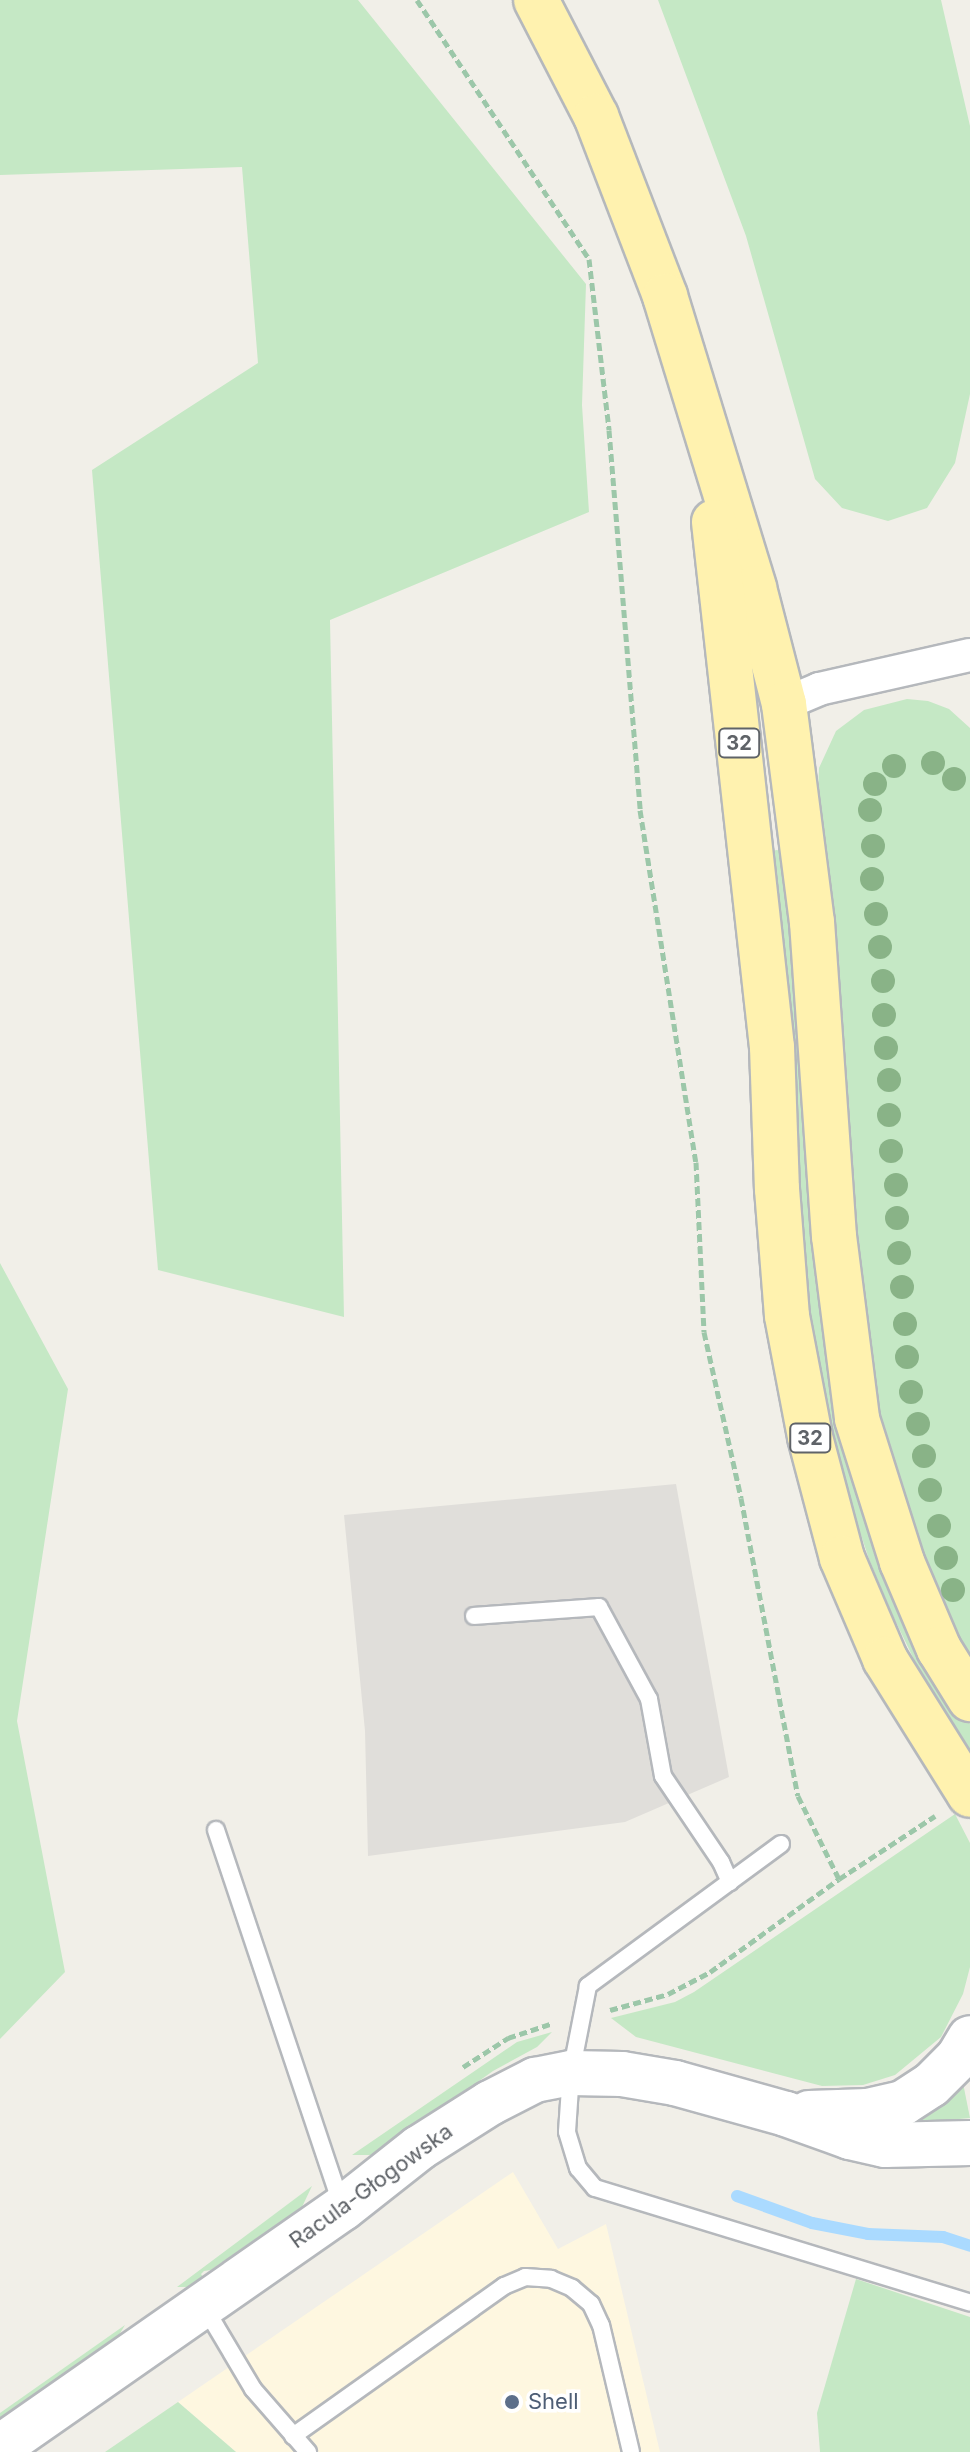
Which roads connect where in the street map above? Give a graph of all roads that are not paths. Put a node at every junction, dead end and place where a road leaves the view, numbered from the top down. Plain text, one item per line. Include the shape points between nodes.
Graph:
1 (536, 0) edge
2 (707, 440) junction
3 (970, 655) edge
4 (784, 704) junction
5 (474, 1616) dead end
6 (970, 1699) edge
7 (953, 1805) edge
8 (216, 1830) dead end
9 (781, 1844) dead end
10 (730, 1882) junction
11 (970, 2038) edge
12 (571, 2073) junction
13 (786, 2114) junction
14 (970, 2143) edge
15 (343, 2208) junction
16 (970, 2303) edge
17 (203, 2306) junction
18 (293, 2436) junction
19 (0, 2447) edge
20 (308, 2452) edge
21 (631, 2452) edge

1 - 2 main road, 32 via 596,116 665,296
2 - 4 main road, 32
2 - 7 main road, 32 via 772,1047 787,1316 810,1437 842,1558
3 - 4 street via 819,689
4 - 6 main road, 32 via 812,922 835,1251 857,1419 902,1562 939,1649
5 - 10 lane via 599,1607 649,1699 663,1776
8 - 15 lane
9 - 10 lane
10 - 12 lane via 588,1986
11 - 13 street, Racula-Głogowska via 931,2085 903,2103 868,2111
12 - 13 street, Racula-Głogowska via 675,2083
12 - 15 street, Racula-Głogowska via 535,2080 490,2103 419,2148
12 - 16 lane via 570,2147 578,2168 595,2188
13 - 14 street, Racula-Głogowska via 885,2145
15 - 17 street, Racula-Głogowska
17 - 18 lane via 253,2389
17 - 19 street, Racula-Głogowska
18 - 20 lane
18 - 21 lane via 504,2286 525,2277 551,2279 591,2304 601,2325

